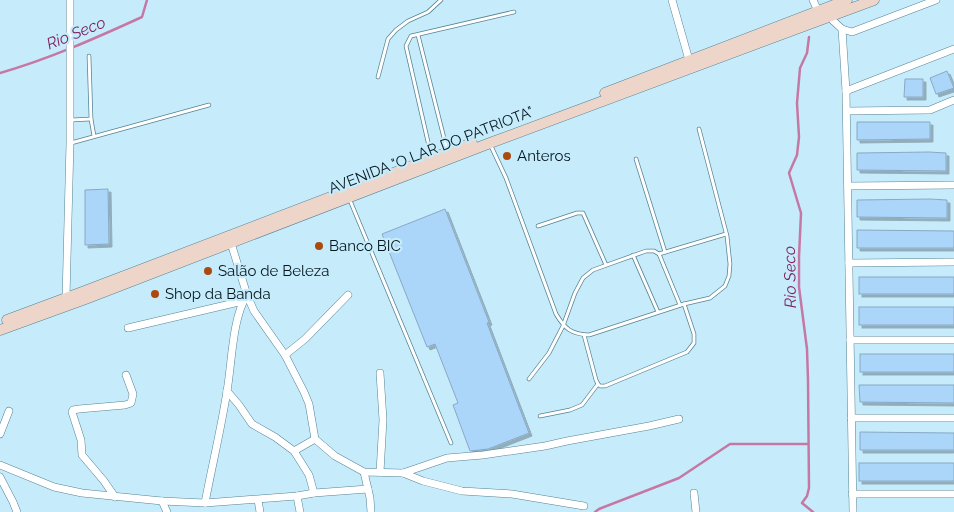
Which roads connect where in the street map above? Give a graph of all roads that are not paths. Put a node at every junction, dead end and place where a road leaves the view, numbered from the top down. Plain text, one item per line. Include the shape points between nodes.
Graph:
1 (70, 0) edge
2 (441, 0) edge
3 (672, 0) edge
4 (813, 0) edge
5 (847, 0) edge
6 (874, 0) edge
7 (936, 0) edge
8 (514, 12) dead end
9 (815, 16) junction
10 (829, 17) junction
11 (795, 25) junction
12 (842, 29) junction
13 (418, 35) junction
14 (954, 49) edge
15 (88, 56) dead end
16 (689, 60) junction
17 (378, 77) dead end
18 (846, 91) junction
19 (954, 100) edge
20 (210, 105) dead end
21 (847, 111) junction
22 (91, 119) junction
23 (70, 120) junction
24 (699, 129) dead end
25 (94, 136) junction
26 (70, 143) junction
27 (490, 144) junction
28 (447, 152) junction
29 (431, 158) junction
30 (636, 159) dead end
31 (954, 185) edge
32 (848, 186) junction
33 (349, 198) junction
34 (538, 226) dead end
35 (726, 234) junction
36 (231, 243) junction
37 (665, 252) junction
38 (659, 254) junction
39 (633, 255) junction
40 (954, 262) edge
41 (849, 263) junction
42 (606, 265) junction
43 (348, 294) dead end
44 (66, 298) junction
45 (245, 298) junction
46 (682, 304) junction
47 (658, 312) junction
48 (0, 322) edge
49 (563, 326) junction
50 (128, 328) dead end
51 (0, 330) edge
52 (584, 335) junction
53 (850, 340) junction
54 (954, 340) edge
55 (284, 355) junction
56 (380, 373) dead end
57 (126, 376) dead end
58 (529, 379) dead end
59 (598, 384) junction
60 (227, 391) junction
61 (9, 411) dead end
62 (540, 416) dead end
63 (851, 418) junction
64 (954, 418) edge
65 (679, 419) dead end
66 (0, 434) edge
67 (315, 438) junction
68 (451, 443) dead end
69 (294, 451) junction
70 (0, 465) edge
71 (364, 472) junction
72 (380, 472) junction
73 (404, 473) junction
74 (0, 477) edge
75 (368, 489) junction
76 (694, 492) dead end
77 (314, 493) junction
78 (852, 494) junction
79 (954, 494) edge
80 (297, 496) junction
81 (115, 498) junction
82 (258, 500) junction
83 (162, 502) junction
84 (205, 504) junction
85 (584, 506) dead end
86 (16, 512) edge
87 (166, 512) edge
88 (260, 512) edge
89 (300, 512) edge
90 (371, 512) edge
91 (696, 512) edge
92 (853, 512) edge

1 - 23 street
2 - 17 lane via 428,12 408,21 388,39
3 - 16 street
4 - 9 street
5 - 9 main road, AVENIDA "O LAR DO PATRIOTA"
6 - 10 main road, AVENIDA "O LAR DO PATRIOTA"
7 - 12 street via 852,32
8 - 13 lane
9 - 10 main road, AVENIDA "O LAR DO PATRIOTA"
9 - 11 main road, AVENIDA "O LAR DO PATRIOTA"
10 - 12 street
11 - 16 main road, AVENIDA "O LAR DO PATRIOTA"
11 - 27 main road, AVENIDA "O LAR DO PATRIOTA"
12 - 18 street
13 - 28 lane
13 - 29 lane via 411,36 406,46
14 - 18 street
15 - 22 lane
16 - 28 main road, AVENIDA "O LAR DO PATRIOTA"
18 - 21 street
19 - 21 street via 930,110
20 - 25 lane
21 - 32 street
22 - 23 lane
22 - 25 lane
23 - 26 street
24 - 35 lane
25 - 26 lane
26 - 44 street
27 - 33 main road, AVENIDA "O LAR DO PATRIOTA"
27 - 49 lane
28 - 29 main road, AVENIDA "O LAR DO PATRIOTA"
29 - 44 main road, AVENIDA "O LAR DO PATRIOTA"
30 - 37 lane
31 - 32 street
32 - 41 street
33 - 36 main road, AVENIDA "O LAR DO PATRIOTA"
33 - 68 lane
34 - 42 lane via 583,212
35 - 37 lane
35 - 46 lane via 730,264 725,286 710,298
36 - 45 street
36 - 51 main road, AVENIDA "O LAR DO PATRIOTA"
37 - 38 lane
38 - 39 lane via 646,251
38 - 46 lane
39 - 42 lane
39 - 47 lane
40 - 41 street
41 - 53 street
42 - 49 lane via 583,278
43 - 55 street via 305,339
44 - 48 main road, AVENIDA "O LAR DO PATRIOTA"
45 - 50 street
45 - 55 street
45 - 60 street via 236,323
46 - 47 lane
46 - 59 lane via 694,334 694,343 687,352 604,386
47 - 52 lane via 590,336
49 - 52 lane
49 - 58 lane via 549,353
52 - 59 lane
53 - 54 street
53 - 63 street
55 - 67 street via 309,404
56 - 72 street via 383,420
57 - 81 street via 133,394 131,403 72,412 82,455
59 - 62 lane via 582,405
60 - 69 street via 252,424
60 - 84 street
61 - 66 street
63 - 64 street
63 - 78 street
65 - 73 street via 546,446 447,458
67 - 69 street
67 - 71 street via 335,456
69 - 77 street via 309,475
70 - 81 street via 54,487
71 - 72 street
71 - 75 street
72 - 73 street
73 - 85 street via 462,490 512,494
74 - 86 street
75 - 77 street
75 - 90 street
76 - 91 street
77 - 80 street
78 - 79 street
78 - 92 street
80 - 82 street
80 - 89 street
81 - 83 street
82 - 84 street
82 - 88 street
83 - 84 street
83 - 87 street

